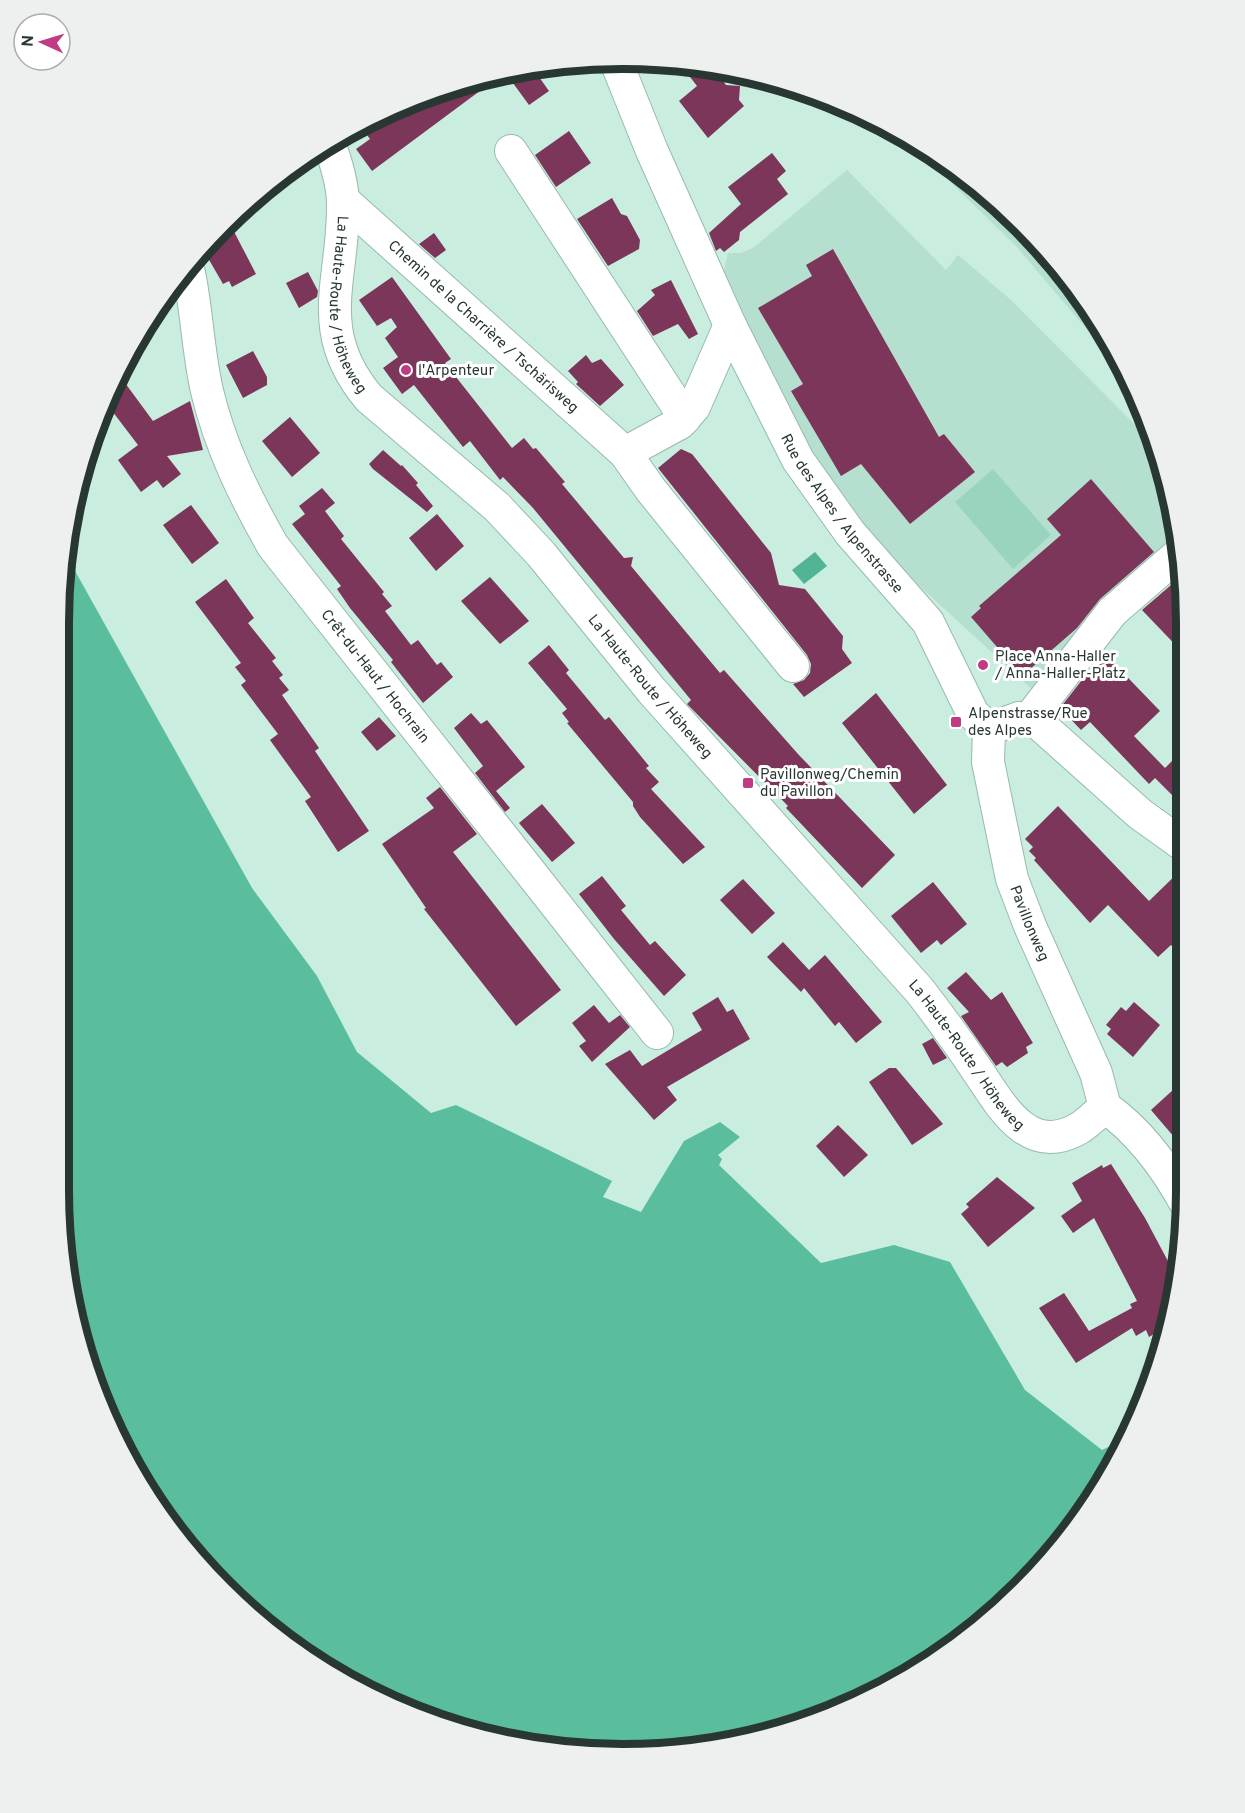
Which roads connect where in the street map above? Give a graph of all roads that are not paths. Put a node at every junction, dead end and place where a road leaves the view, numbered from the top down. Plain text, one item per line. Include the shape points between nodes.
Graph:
1 (619, 69) edge
2 (510, 151) dead end
3 (332, 152) edge
4 (343, 200) junction
5 (190, 278) edge
6 (730, 325) junction
7 (685, 418) junction
8 (625, 453) junction
9 (1172, 560) edge
10 (793, 666) dead end
11 (1029, 720) junction
12 (989, 729) junction
13 (1176, 840) edge
14 (657, 1033) dead end
15 (1104, 1107) junction
16 (1176, 1186) edge

1 - 6 street, Rue des Alpes / Alpenstrasse
2 - 7 street
3 - 4 street, La Haute-Route / Höheweg
4 - 8 street, Chemin de la Charrière / Tschärisweg
4 - 15 street, La Haute-Route / Höheweg via 334,320 344,362 364,392 497,507 541,554 652,691 920,991 1009,1116 1029,1132 1052,1136 1075,1131
5 - 14 street, Crêt-du-Haut / Hochrain via 205,381 224,448 246,499 273,546
6 - 7 street via 700,396
6 - 12 street, Rue des Alpes / Alpenstrasse via 798,460 850,533 928,622 973,714
7 - 8 street
8 - 10 street, Chemin de la Charrière / Tschärisweg
9 - 11 street via 1112,612
11 - 12 street via 1019,718
11 - 13 street via 1044,728
12 - 15 street, Pavillonweg via 988,762 1012,879 1096,1073
15 - 16 street via 1120,1117 1166,1168

